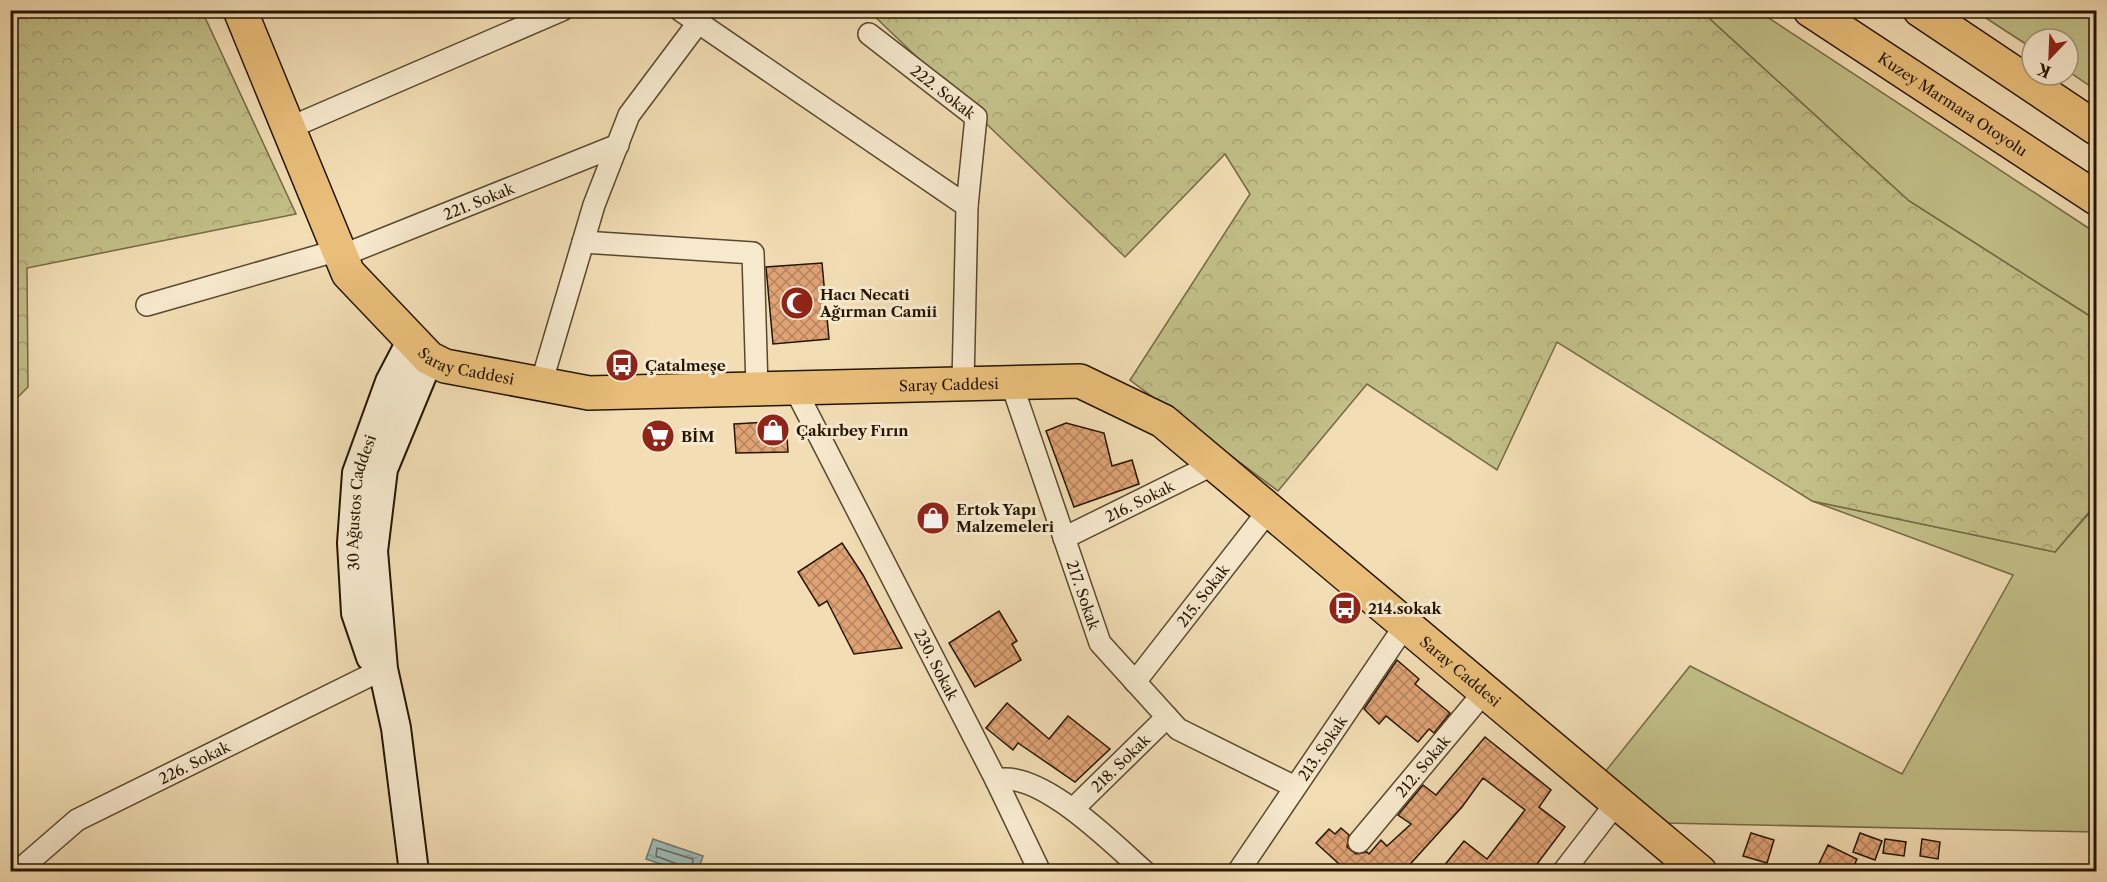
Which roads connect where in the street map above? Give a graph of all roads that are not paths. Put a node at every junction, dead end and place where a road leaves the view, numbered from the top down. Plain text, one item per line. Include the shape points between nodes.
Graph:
1 (240, 10) edge
2 (562, 10) edge
3 (680, 10) edge
4 (1810, 10) edge
5 (1920, 10) edge
6 (698, 22) junction
7 (868, 34) dead end
8 (289, 128) junction
9 (2097, 128) edge
10 (618, 145) junction
11 (2097, 198) edge
12 (967, 206) junction
13 (583, 242) junction
14 (340, 253) junction
15 (147, 305) dead end
16 (420, 349) junction
17 (1011, 382) junction
18 (963, 383) junction
19 (541, 384) junction
20 (794, 387) junction
21 (758, 388) junction
22 (1214, 464) junction
23 (1269, 510) junction
24 (1064, 538) junction
25 (1406, 624) junction
26 (383, 669) junction
27 (1135, 682) junction
28 (1485, 691) junction
29 (1167, 717) junction
30 (996, 780) junction
31 (1295, 787) junction
32 (1617, 802) junction
33 (1073, 809) junction
34 (1359, 842) dead end
35 (17, 872) edge
36 (414, 872) edge
37 (1040, 872) edge
38 (1145, 872) edge
39 (1238, 872) edge
40 (1563, 872) edge
41 (1700, 872) edge

1 - 8 main road, Saray Caddesi
2 - 8 street
3 - 6 street
4 - 11 main road, Kuzey Marmara Otoyolu
5 - 9 main road
6 - 10 street via 629,115
6 - 12 street
7 - 12 street, 222. Sokak via 976,117
8 - 14 main road, Saray Caddesi
10 - 13 street
10 - 14 street, 221. Sokak
12 - 18 street
13 - 19 street
13 - 21 street via 753,253
14 - 15 street, 221. Sokak
14 - 16 main road, Saray Caddesi via 348,273
16 - 19 main road, Saray Caddesi via 445,366
16 - 26 main road, 30 Ağustos Caddesi via 383,469 373,550
17 - 18 main road, Saray Caddesi
17 - 22 main road, Saray Caddesi via 1080,381 1162,421
17 - 24 street, 217. Sokak
18 - 20 main road, Saray Caddesi
19 - 21 main road, Saray Caddesi via 589,393
20 - 21 main road, Saray Caddesi
20 - 30 street, 230. Sokak
22 - 23 main road, Saray Caddesi
22 - 24 street, 216. Sokak
23 - 25 main road, Saray Caddesi
23 - 27 street, 215. Sokak
24 - 27 street, 217. Sokak via 1100,644
25 - 28 main road, Saray Caddesi
25 - 31 street, 213. Sokak
26 - 35 street, 226. Sokak via 77,820
26 - 36 main road, 30 Ağustos Caddesi via 396,728
27 - 29 street, 217. Sokak
28 - 32 main road, Saray Caddesi
28 - 34 street, 212. Sokak
29 - 31 street, 217. Sokak via 1178,729
29 - 33 street, 218. Sokak
30 - 33 street via 1017,778
30 - 37 street, 230. Sokak
31 - 39 street, 213. Sokak
32 - 40 street
32 - 41 main road, Saray Caddesi
33 - 38 street

